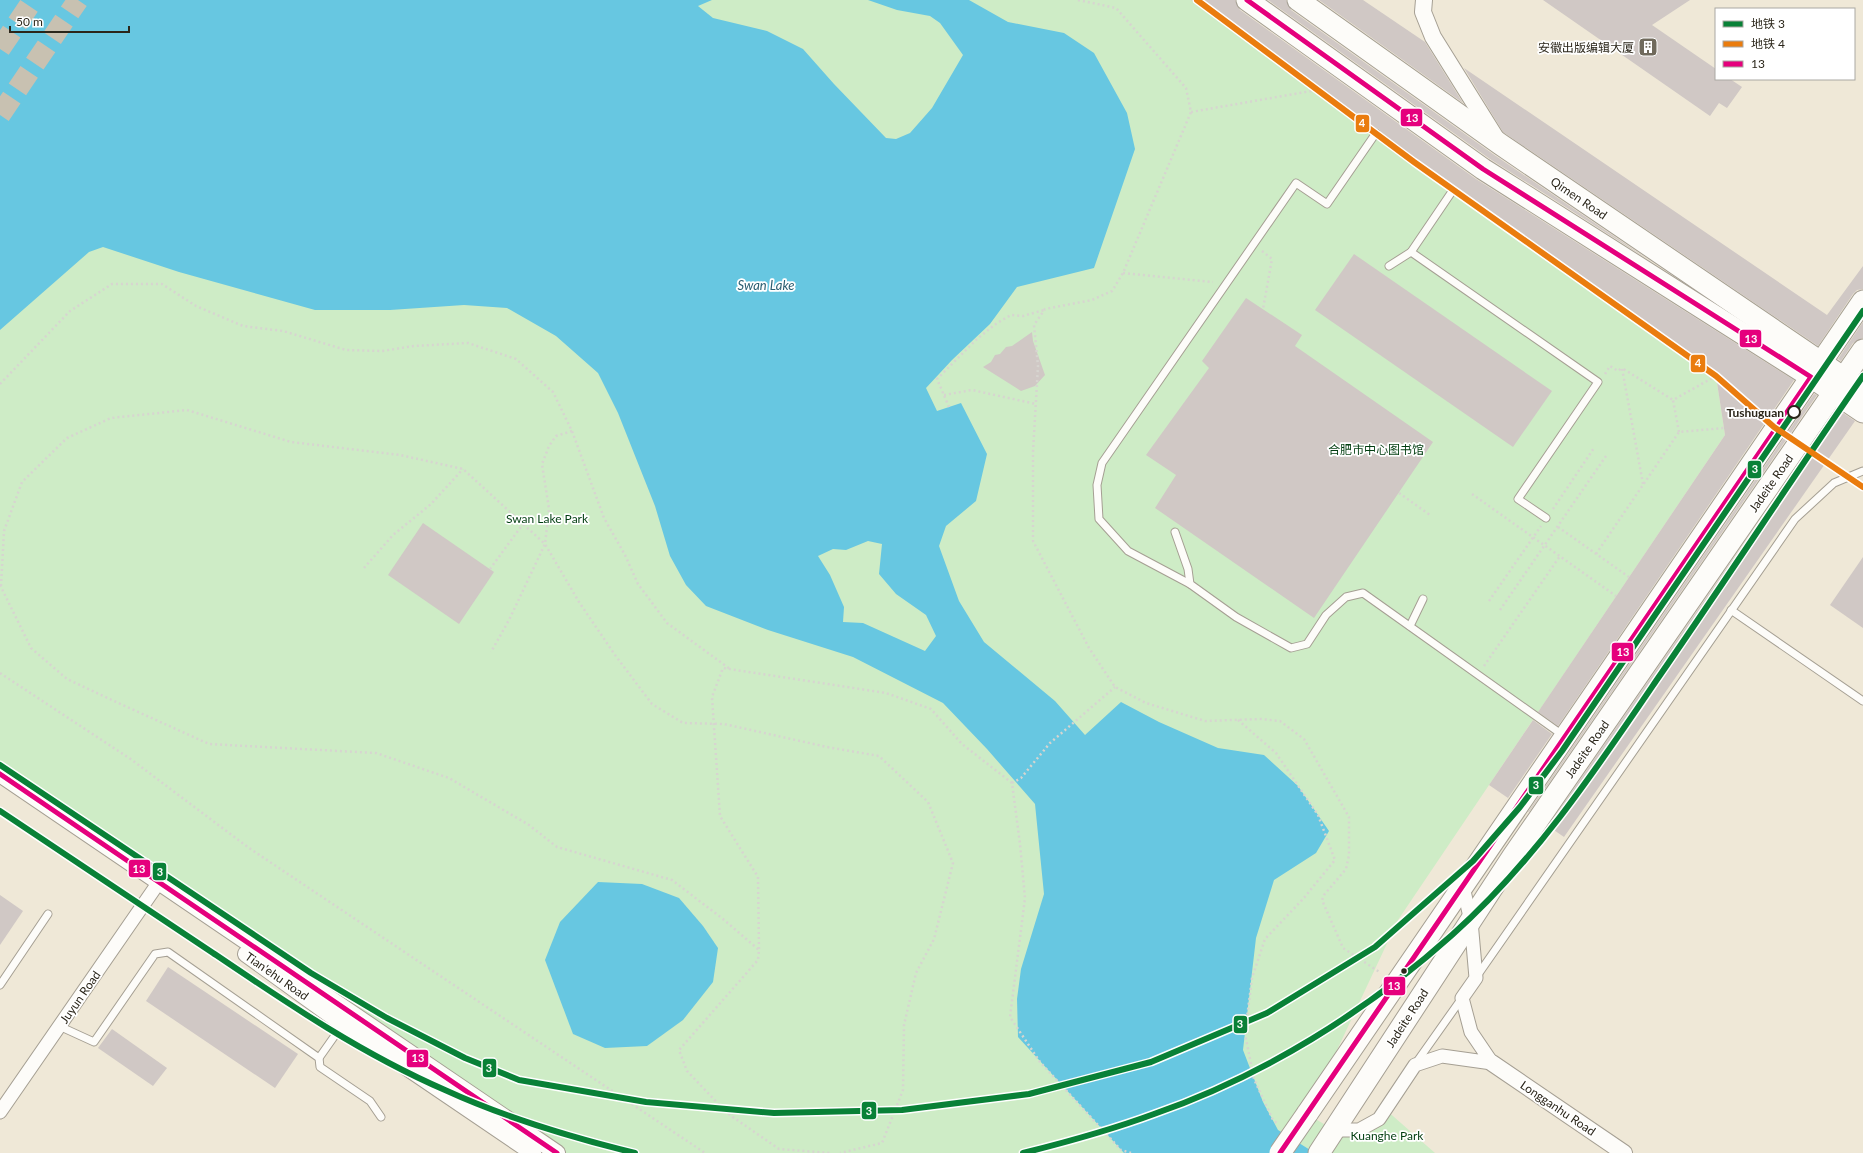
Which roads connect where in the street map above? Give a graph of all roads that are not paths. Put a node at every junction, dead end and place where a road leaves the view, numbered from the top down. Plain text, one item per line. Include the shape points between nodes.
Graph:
1 (1247, 0) edge
2 (1298, 0) edge
3 (1424, 0) edge
4 (1376, 133) dead end
5 (1500, 144) junction
6 (1451, 193) dead end
7 (1411, 252) junction
8 (1390, 266) dead end
9 (1863, 301) edge
10 (1863, 350) edge
11 (1816, 370) junction
12 (1839, 385) junction
13 (1863, 391) edge
14 (1863, 412) edge
15 (1863, 471) edge
16 (1546, 518) road end
17 (1175, 532) dead end
18 (1190, 584) junction
19 (1423, 599) dead end
20 (1731, 610) junction
21 (1410, 626) junction
22 (1863, 701) edge
23 (1566, 737) junction
24 (0, 774) edge
25 (0, 786) edge
26 (157, 886) junction
27 (1463, 887) junction
28 (48, 914) dead end
29 (1471, 921) junction
30 (1476, 978) junction
31 (0, 985) edge
32 (1462, 998) junction
33 (343, 1024) junction
34 (59, 1026) junction
35 (319, 1058) junction
36 (1492, 1063) junction
37 (1415, 1065) junction
38 (0, 1110) edge
39 (381, 1117) dead end
40 (1334, 1130) junction
41 (533, 1153) edge
42 (557, 1153) edge
43 (1280, 1153) edge
44 (1319, 1153) edge
45 (1624, 1153) edge

1 - 11 main road, Qimen Road via 1483,169
2 - 5 main road, Qimen Road
3 - 5 street via 1424,12 1433,37
4 - 18 lane via 1327,204 1296,183 1102,462 1097,485 1099,519 1128,551
5 - 11 main road, Qimen Road
6 - 7 lane
7 - 8 lane
7 - 16 lane via 1598,382 1518,499
9 - 11 main road, Jadeite Road
10 - 12 main road, Jadeite Road
11 - 12 main road, Qimen Road
11 - 23 main road, Jadeite Road
12 - 13 main road, Qimen Road
12 - 14 main road, Qimen Road
12 - 29 main road, Jadeite Road via 1518,849
15 - 20 lane via 1834,483 1795,519
17 - 18 lane via 1188,569
18 - 21 lane via 1236,617 1291,648 1307,644 1326,615 1346,597 1363,593
19 - 21 lane
20 - 22 lane
20 - 30 lane
21 - 23 lane
23 - 27 main road, Jadeite Road
24 - 26 street, Tian'ehu Road
25 - 26 street, Tian'ehu Road
26 - 33 street, Tian'ehu Road
26 - 34 street, Juyun Road
26 - 42 street, Tian'ehu Road
27 - 29 street
27 - 43 main road, Jadeite Road, bridge
28 - 31 lane
29 - 30 street
29 - 40 main road, Jadeite Road
30 - 32 street
32 - 36 street via 1471,1032
32 - 37 lane
33 - 35 lane
33 - 41 street, Tian'ehu Road
34 - 35 lane via 94,1042 155,954 168,952
34 - 38 street, Juyun Road
35 - 39 lane via 320,1067 370,1102
36 - 37 street via 1442,1056
36 - 45 street, Longganhu Road
37 - 40 street via 1379,1119 1359,1130
40 - 44 main road, Jadeite Road

